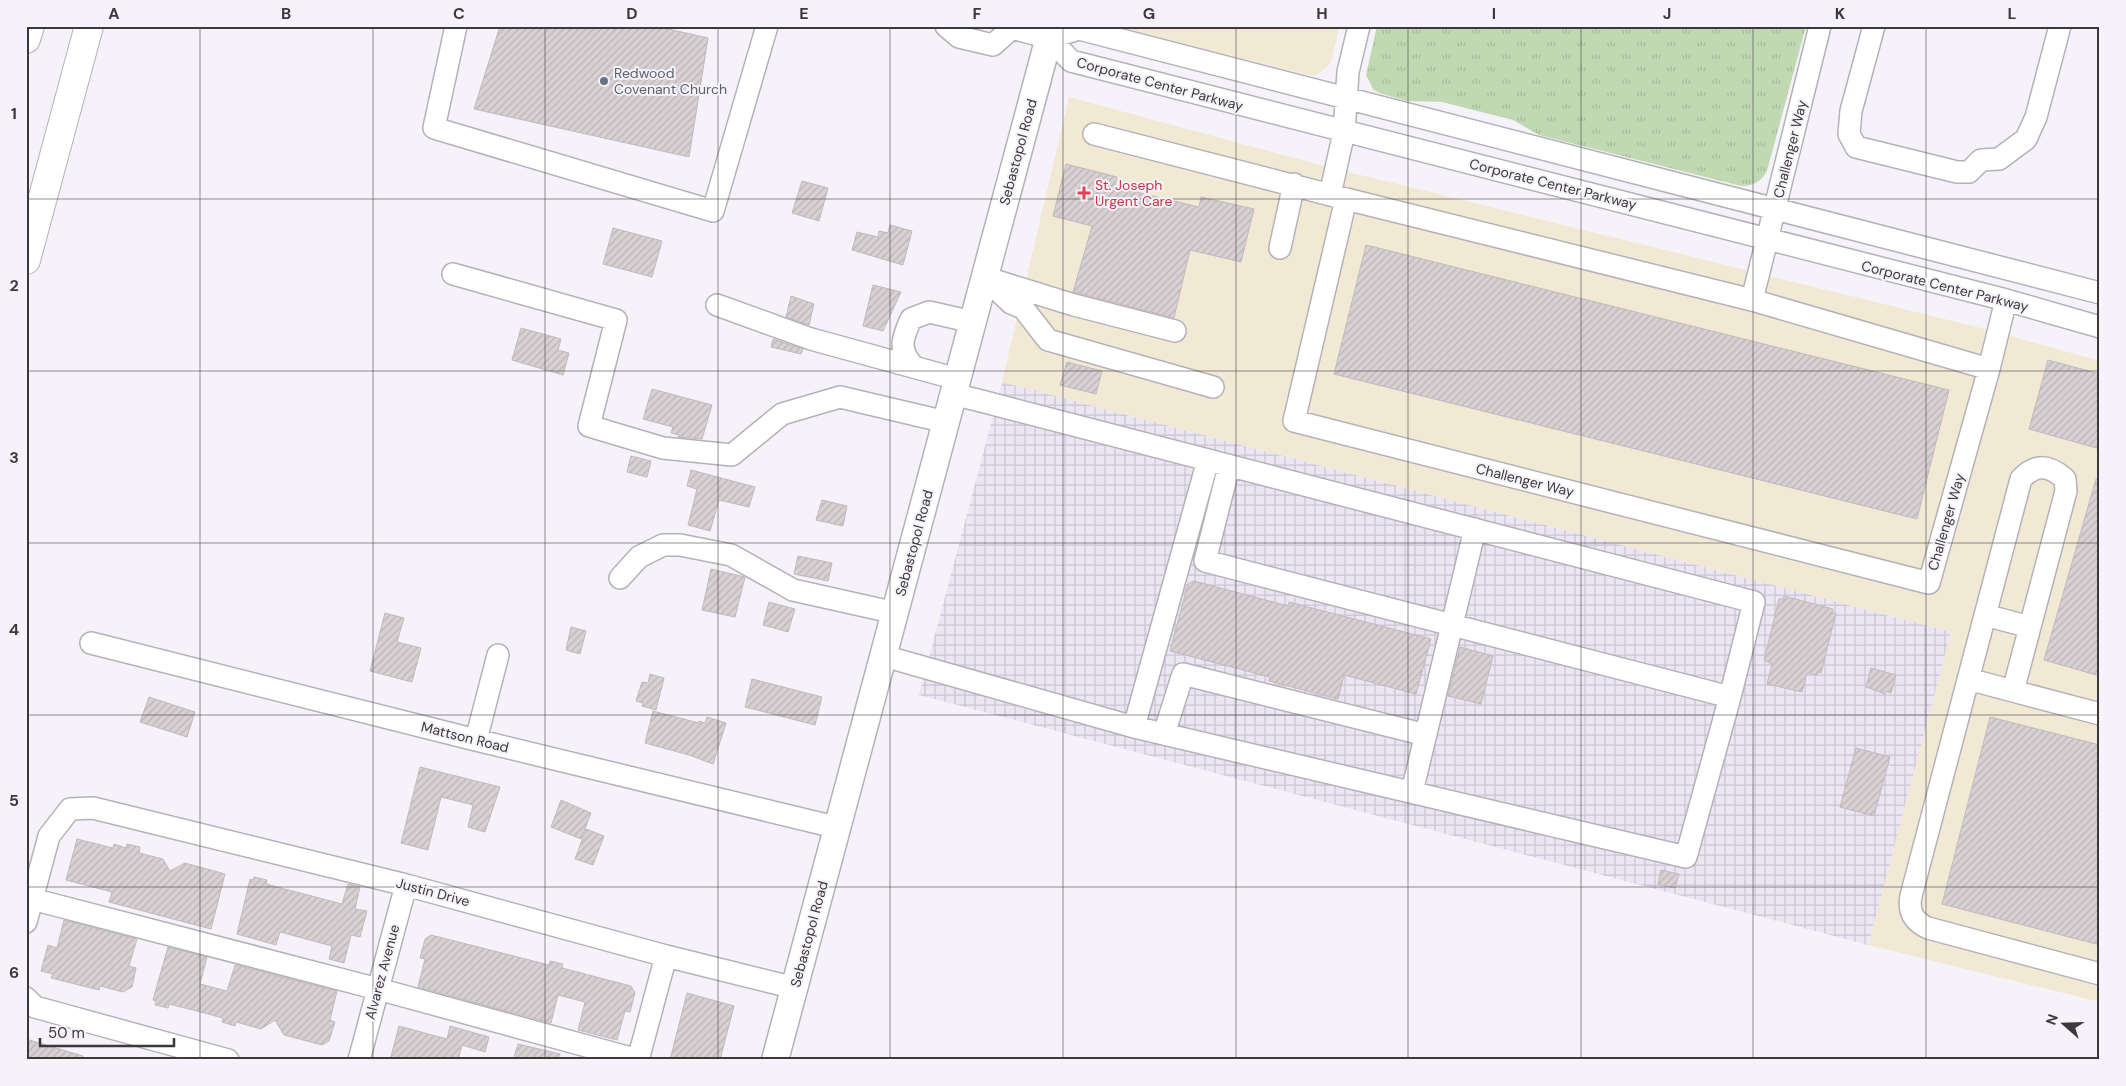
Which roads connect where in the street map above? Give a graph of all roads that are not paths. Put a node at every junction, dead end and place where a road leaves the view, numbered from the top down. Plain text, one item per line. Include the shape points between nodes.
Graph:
1 (30, 26) edge
2 (89, 26) edge
3 (456, 26) edge
4 (768, 26) edge
5 (946, 26) edge
6 (1359, 26) edge
7 (1820, 26) edge
8 (1874, 26) edge
9 (2060, 26) edge
10 (1011, 27) edge
11 (1050, 32) edge
12 (26, 39) edge
13 (1348, 99) junction
14 (1344, 132) junction
15 (1094, 134) dead end
16 (1294, 184) junction
17 (1338, 197) junction
18 (1776, 208) junction
19 (1769, 240) junction
20 (1280, 248) dead end
21 (26, 260) edge
22 (453, 274) dead end
23 (985, 278) junction
24 (2100, 293) edge
25 (1752, 300) junction
26 (2006, 300) junction
27 (717, 305) dead end
28 (973, 322) junction
29 (2100, 327) edge
30 (1175, 331) dead end
31 (913, 366) junction
32 (1989, 369) junction
33 (955, 387) junction
34 (1213, 387) dead end
35 (946, 422) junction
36 (1208, 460) junction
37 (1228, 466) junction
38 (1475, 530) junction
39 (620, 578) dead end
40 (896, 613) junction
41 (1985, 615) junction
42 (1451, 625) junction
43 (2030, 627) junction
44 (91, 643) dead end
45 (498, 655) dead end
46 (884, 656) junction
47 (1968, 679) junction
48 (2013, 691) junction
49 (1730, 697) junction
50 (2100, 714) edge
51 (1134, 726) junction
52 (1164, 734) junction
53 (1426, 735) junction
54 (476, 740) junction
55 (1412, 792) junction
56 (839, 828) junction
57 (406, 885) junction
58 (32, 899) junction
59 (26, 922) edge
60 (666, 956) junction
61 (2100, 974) edge
62 (795, 988) junction
63 (378, 989) junction
64 (26, 998) edge
65 (228, 1060) edge
66 (358, 1060) edge
67 (638, 1060) edge
68 (775, 1060) edge

1 - 12 highway
2 - 21 highway
3 - 4 street via 434,128 713,211
5 - 10 street via 960,37 993,44
6 - 13 street via 1348,72
7 - 18 street, Challenger Way
8 - 9 street via 1852,111 1849,134 1856,147 1957,172 1969,172 1980,160 1999,159 2026,139 2036,117
10 - 11 street
11 - 13 street via 1079,29
11 - 14 street, Corporate Center Parkway via 1071,61
11 - 23 main road, Sebastopol Road
13 - 14 street
13 - 18 street
14 - 17 street
14 - 19 street, Corporate Center Parkway
15 - 16 street
16 - 17 street
16 - 20 street
17 - 25 street
17 - 32 street, Challenger Way via 1294,421 1929,582
18 - 19 street, Challenger Way
18 - 24 street
19 - 25 street, Challenger Way
19 - 26 street, Corporate Center Parkway
22 - 35 street via 616,320 589,426 664,448 732,455 782,414 840,397
23 - 28 main road, Sebastopol Road
23 - 30 street
23 - 34 street via 1011,303 1023,308 1048,340
25 - 32 street
26 - 29 street, Corporate Center Parkway
26 - 32 street
27 - 31 street via 811,339
28 - 31 street via 930,312 911,319 902,346 904,356
28 - 33 main road, Sebastopol Road
31 - 33 street
33 - 35 main road, Sebastopol Road
33 - 36 street
35 - 40 main road, Sebastopol Road
36 - 37 street
36 - 51 street
37 - 38 street
37 - 42 street via 1205,561
38 - 42 street
38 - 49 street via 1754,602
39 - 40 street via 639,557 663,545 680,545 730,555 793,590
40 - 46 main road, Sebastopol Road
41 - 43 street
41 - 43 street via 2021,480 2029,470 2041,467 2055,471 2064,479 2066,491
41 - 47 street
42 - 49 street
42 - 53 street
43 - 48 street
44 - 54 street, Mattson Road
45 - 54 street
46 - 51 street
46 - 56 main road, Sebastopol Road
47 - 48 street
47 - 61 street via 1911,896 1912,917 1928,928
48 - 50 street
49 - 55 street via 1686,857
51 - 52 street
52 - 53 street via 1184,674
52 - 55 street
53 - 55 street
54 - 56 street, Mattson Road
56 - 62 main road, Sebastopol Road
57 - 58 street, Justin Drive via 93,808 70,809 49,836
57 - 60 street, Justin Drive
57 - 63 street, Alvarez Avenue
58 - 59 street
58 - 63 street
60 - 62 street, Justin Drive
60 - 67 street
62 - 68 main road, Sebastopol Road
63 - 66 street, Alvarez Avenue
63 - 67 street
64 - 65 street via 35,1007

